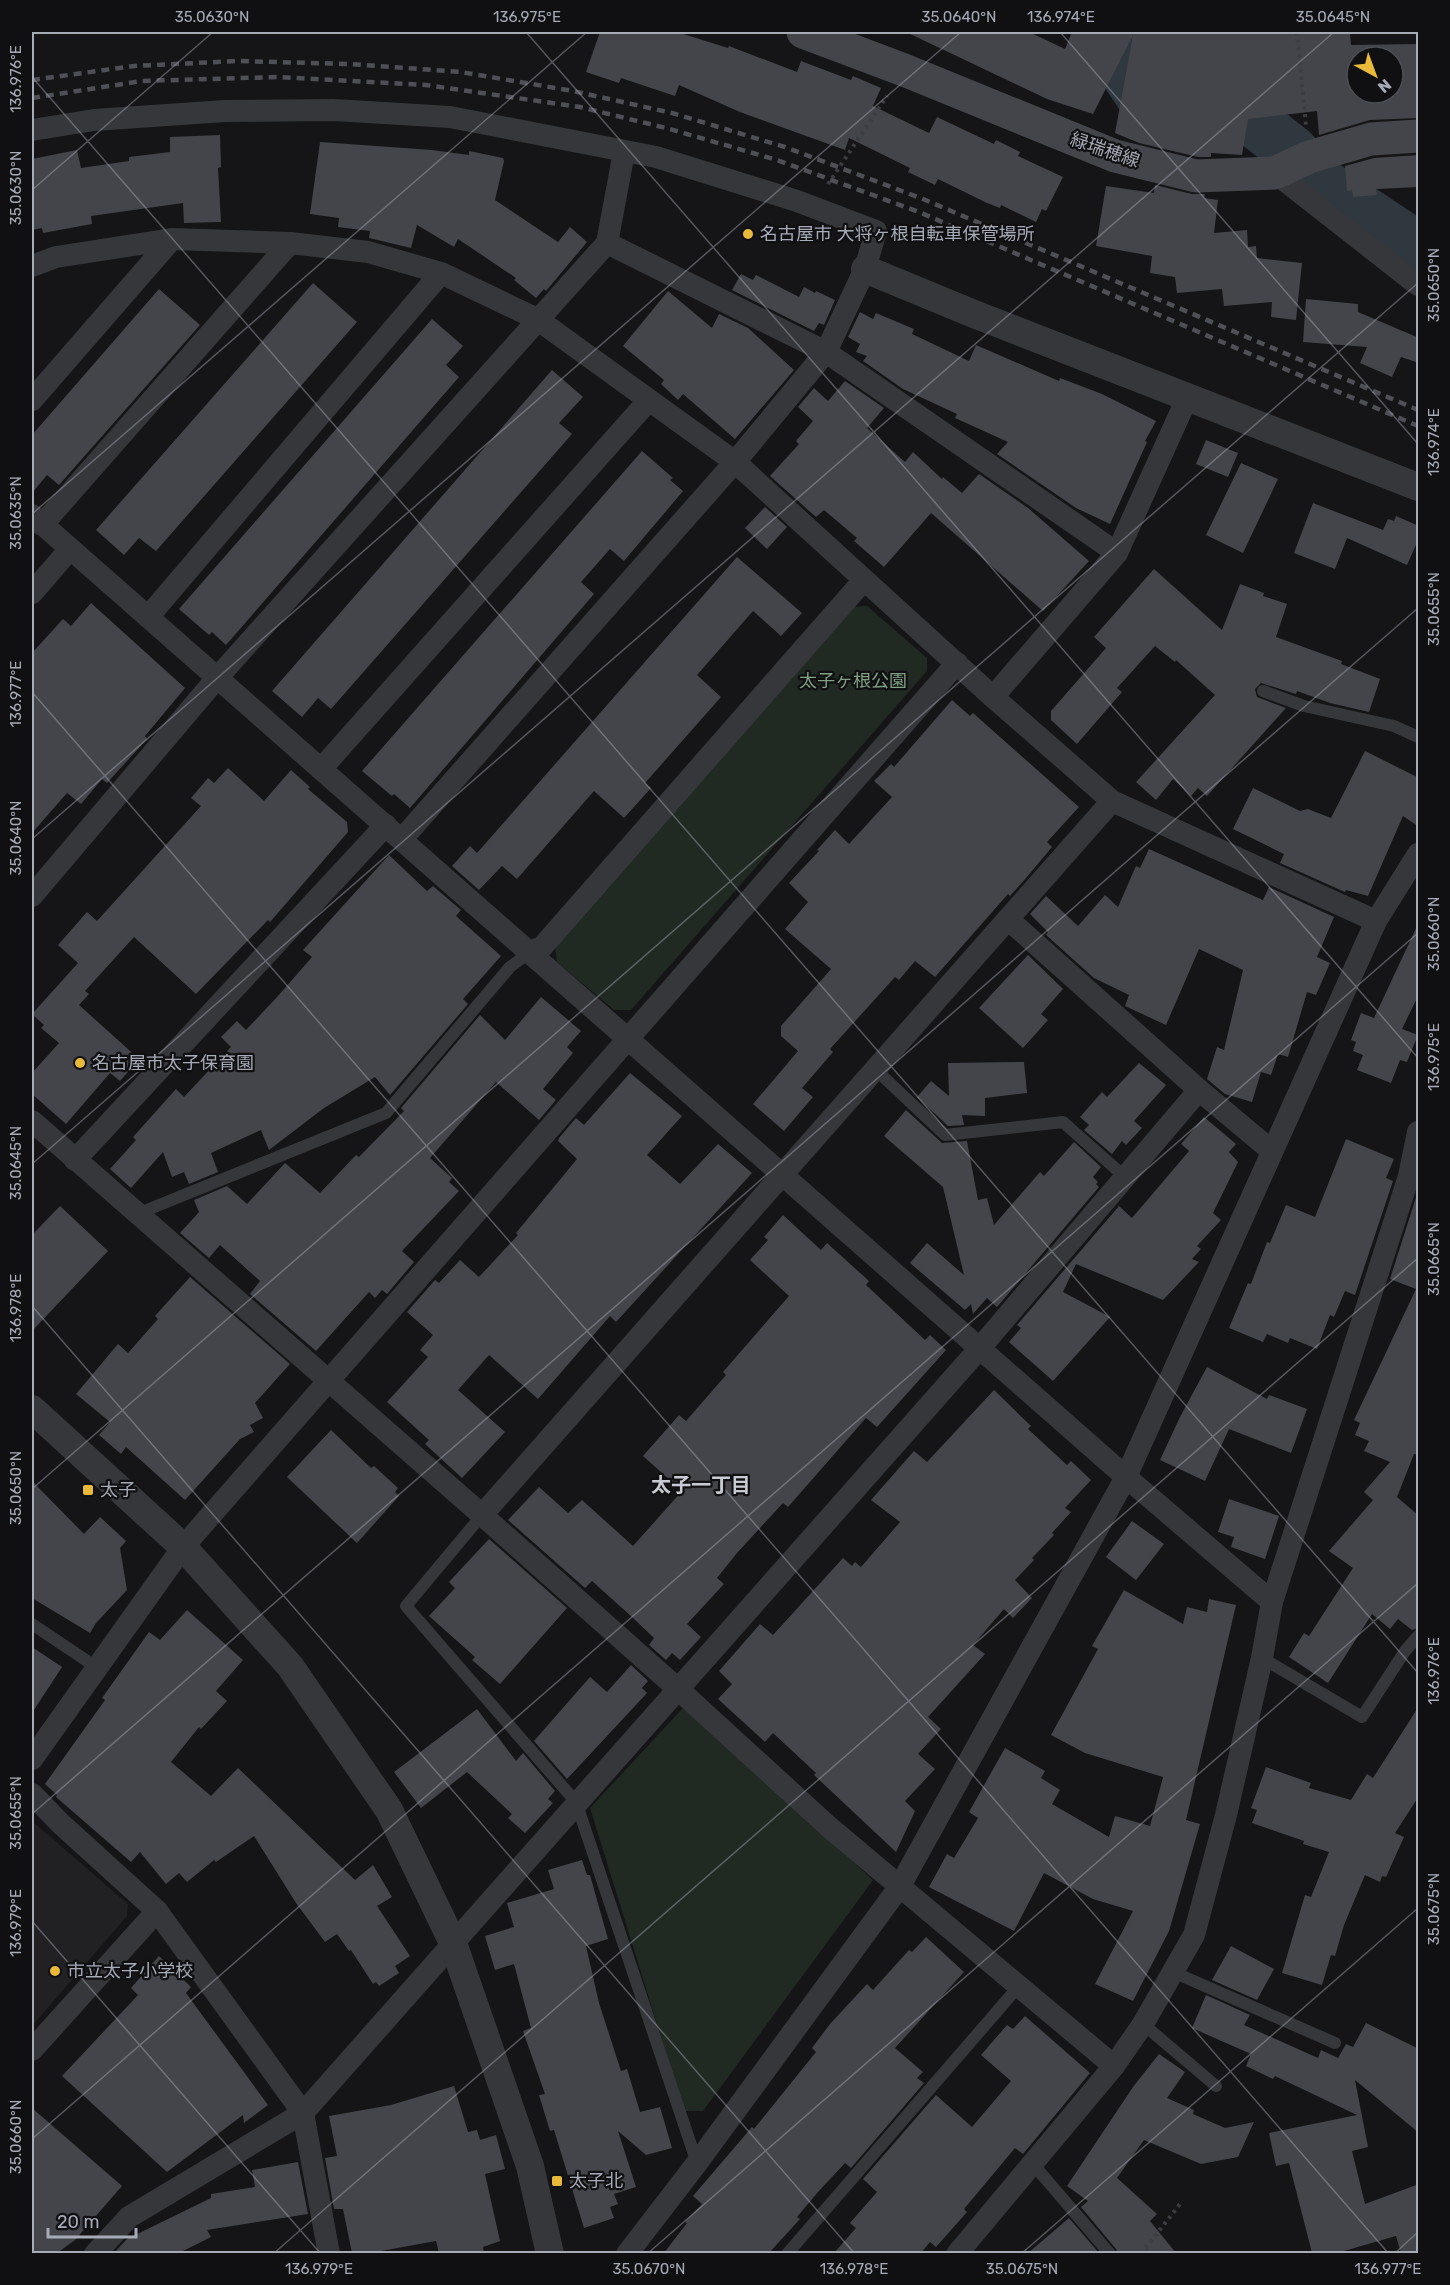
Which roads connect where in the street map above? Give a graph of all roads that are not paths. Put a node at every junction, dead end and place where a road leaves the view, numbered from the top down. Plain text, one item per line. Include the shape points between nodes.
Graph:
1 (803, 32) edge
2 (32, 130) edge
3 (1419, 136) edge
4 (624, 152) junction
5 (1296, 163) junction
6 (172, 239) junction
7 (291, 243) junction
8 (607, 243) junction
9 (32, 266) edge
10 (865, 269) junction
11 (441, 273) junction
12 (1419, 285) edge
13 (537, 319) junction
14 (826, 352) junction
15 (1188, 396) junction
16 (32, 400) edge
17 (649, 400) junction
18 (735, 462) junction
19 (1419, 488) edge
20 (37, 520) edge
21 (70, 549) junction
22 (1117, 553) junction
23 (864, 580) junction
24 (32, 593) edge
25 (148, 617) junction
26 (957, 663) junction
27 (217, 678) junction
28 (1263, 690) dead end
29 (993, 697) junction
30 (1419, 737) edge
31 (321, 769) junction
32 (1112, 801) junction
33 (394, 832) junction
34 (1419, 854) edge
35 (32, 896) edge
36 (1008, 919) junction
37 (1376, 921) junction
38 (530, 952) junction
39 (628, 1039) junction
40 (876, 1070) junction
41 (1199, 1090) junction
42 (32, 1121) edge
43 (1419, 1132) edge
44 (1272, 1151) junction
45 (75, 1160) junction
46 (783, 1175) junction
47 (1125, 1178) junction
48 (1414, 1179) edge
49 (137, 1214) junction
50 (980, 1348) junction
51 (328, 1382) junction
52 (32, 1409) edge
53 (1126, 1477) junction
54 (482, 1515) junction
55 (183, 1547) junction
56 (1272, 1602) junction
57 (32, 1624) edge
58 (1419, 1636) edge
59 (1262, 1658) junction
60 (96, 1667) junction
61 (678, 1689) junction
62 (32, 1759) edge
63 (32, 1794) edge
64 (576, 1802) junction
65 (900, 1886) junction
66 (157, 1911) junction
67 (453, 1943) junction
68 (1173, 1972) junction
69 (1019, 1986) junction
70 (1143, 2024) junction
71 (1335, 2043) dead end
72 (32, 2050) edge
73 (1114, 2066) junction
74 (1216, 2086) dead end
75 (303, 2113) junction
76 (697, 2163) junction
77 (1033, 2164) junction
78 (94, 2253) edge
79 (328, 2253) edge
80 (550, 2253) edge
81 (627, 2253) edge
82 (787, 2253) edge
83 (957, 2253) edge
84 (1110, 2253) edge

1 - 5 main road, 緑瑞穂線 via 1115,156 1196,176
2 - 4 street via 94,120 213,111 334,110 450,117
3 - 5 main road, 緑瑞穂線 via 1371,139
4 - 8 street
4 - 10 street via 656,157 775,194 876,231
5 - 12 street
6 - 7 street
6 - 9 street via 56,257
6 - 16 street
7 - 11 street via 368,252
7 - 20 street
8 - 13 street
8 - 14 street
10 - 14 street
10 - 15 street
11 - 13 street
11 - 25 street
13 - 17 street
13 - 27 street
14 - 18 street
14 - 22 street
15 - 19 street
15 - 22 street
17 - 18 street
17 - 31 street
18 - 23 street
18 - 33 street
20 - 21 street
21 - 24 street
21 - 25 street
22 - 29 street
23 - 26 street
23 - 38 street via 546,943
25 - 27 street
26 - 29 street
26 - 39 street
27 - 31 street
27 - 35 street
28 - 30 lane via 1304,706 1394,726
29 - 32 street
31 - 33 street
32 - 36 street
32 - 37 street
33 - 38 street
33 - 45 street
34 - 37 street
36 - 40 street
36 - 41 street
37 - 44 street
38 - 39 street
38 - 49 lane via 510,967 386,1113
39 - 46 street
39 - 51 street
40 - 46 street
40 - 47 lane via 945,1135 1063,1122
41 - 44 street
41 - 47 street
42 - 45 street
43 - 48 street
44 - 53 street
45 - 49 street
46 - 50 street
46 - 54 street
47 - 50 street
48 - 56 street
49 - 51 street
50 - 53 street
50 - 61 street
51 - 54 street
51 - 55 street
52 - 55 street
53 - 56 street
53 - 65 street
54 - 61 street
54 - 64 lane via 406,1606
55 - 60 street
55 - 67 street via 290,1666 389,1810
56 - 59 street
57 - 60 lane
58 - 59 lane via 1362,1717
59 - 68 street via 1194,1935
60 - 62 street
61 - 64 street
61 - 65 street
63 - 66 street
64 - 67 street
64 - 76 lane
65 - 69 street
65 - 76 street
66 - 72 street
66 - 75 street
67 - 75 street
67 - 80 street via 530,2166
68 - 70 street
68 - 71 lane
69 - 73 street
69 - 82 lane
70 - 73 street
70 - 74 lane
73 - 77 street
75 - 78 street via 129,2217
75 - 79 street
76 - 81 street
77 - 83 street
77 - 84 lane

